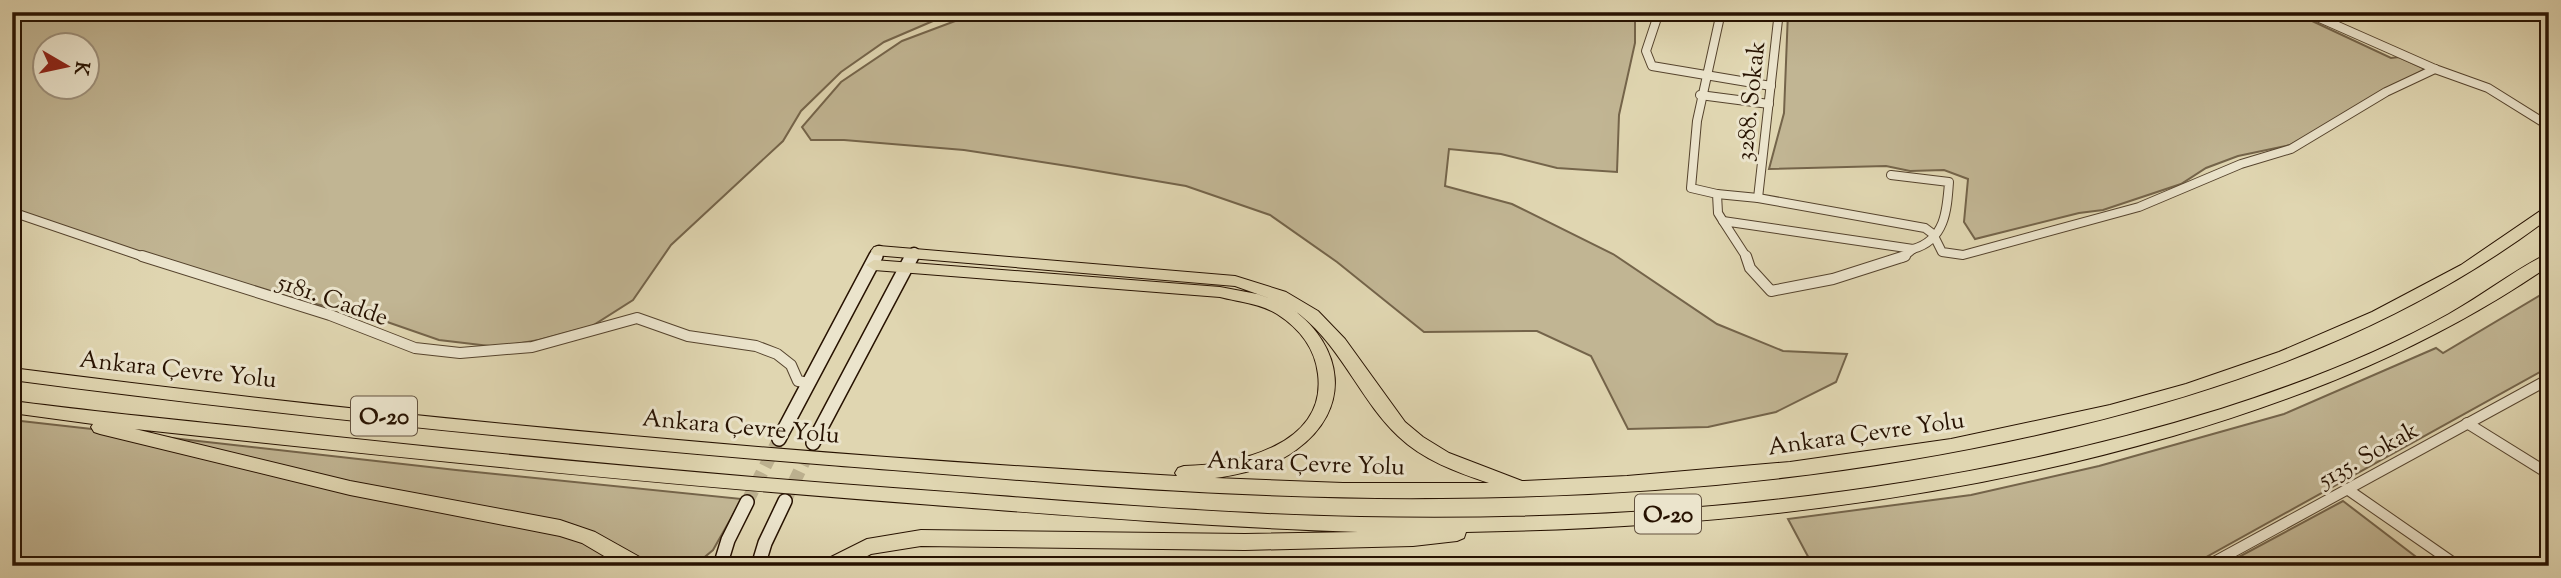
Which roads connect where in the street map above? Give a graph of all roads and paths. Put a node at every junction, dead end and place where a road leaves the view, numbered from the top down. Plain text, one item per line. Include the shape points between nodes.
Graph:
1 (1672, 12) edge
2 (1721, 12) edge
3 (1769, 12) edge
4 (2306, 12) edge
5 (2434, 69) junction
6 (1706, 75) junction
7 (1771, 86) junction
8 (1700, 96) junction
9 (1769, 104) junction
10 (2549, 126) edge
11 (1891, 175) dead end
12 (1717, 194) junction
13 (1758, 198) junction
14 (2549, 210) edge
15 (12, 212) edge
16 (1723, 221) junction
17 (1936, 240) junction
18 (1913, 250) junction
19 (877, 258) joint
20 (2549, 258) edge
21 (911, 261) junction
22 (12, 374) edge
23 (2549, 379) edge
24 (809, 383) junction
25 (19, 408) edge
26 (2467, 423) junction
27 (779, 439) tunnel mouth
28 (813, 443) tunnel mouth
29 (1054, 474) junction
30 (2549, 474) edge
31 (1528, 488) junction
32 (2347, 489) junction
33 (785, 501) tunnel mouth
34 (747, 502) tunnel mouth
35 (1547, 522) junction
36 (638, 566) edge
37 (720, 566) edge
38 (758, 566) edge
39 (832, 566) edge
40 (2207, 566) edge
41 (2458, 566) edge

1 - 6 street via 1657,18 1646,51 1652,66
2 - 6 street
3 - 7 street, 3288. Sokak via 1778,20
4 - 5 street
5 - 10 street via 2497,92
5 - 17 street via 2291,149 2241,164 2139,207 1963,255 1942,252
6 - 7 street
6 - 8 street
7 - 9 street, 3288. Sokak
8 - 9 street
8 - 12 street via 1691,188
9 - 13 street, 3288. Sokak
11 - 17 street via 1949,181 1946,217
12 - 13 street
12 - 16 street
13 - 17 street via 1925,228
14 - 31 highway, Ankara Çevre Yolu / O-20 via 2462,272 2352,328 2247,371 2102,414 1959,445 1792,469
15 - 24 street, 5181. Cadde via 429,351 532,347 627,319 648,320 671,332 777,354 791,365 798,381
16 - 18 street
16 - 18 street via 1750,268 1771,291 1833,279 1904,257
17 - 18 street
19 - 21 highway
19 - 24 street
20 - 35 highway, O-20 via 2447,323 2366,361 2277,397 2128,443 1891,491 1726,510
21 - 28 street
21 - 29 highway via 1257,299 1285,312 1322,348 1328,366 1320,412 1292,444 1269,457 1204,473
21 - 31 highway via 1236,281 1287,297 1308,310 1344,346 1387,412 1424,447 1444,460
22 - 29 highway, Ankara Çevre Yolu / O-20 via 610,439
23 - 26 street, 5135. Sokak
24 - 27 street
25 - 35 highway, O-20 via 357,447 754,485 1278,521
25 - 36 highway via 350,488 560,528 618,551
26 - 30 street
26 - 32 street, 5135. Sokak
29 - 31 highway, Ankara Çevre Yolu / O-20 via 1419,492
32 - 40 street, 5135. Sokak
32 - 41 street
33 - 38 street
34 - 37 street
35 - 39 highway via 1413,538 1245,542 921,538 867,547

